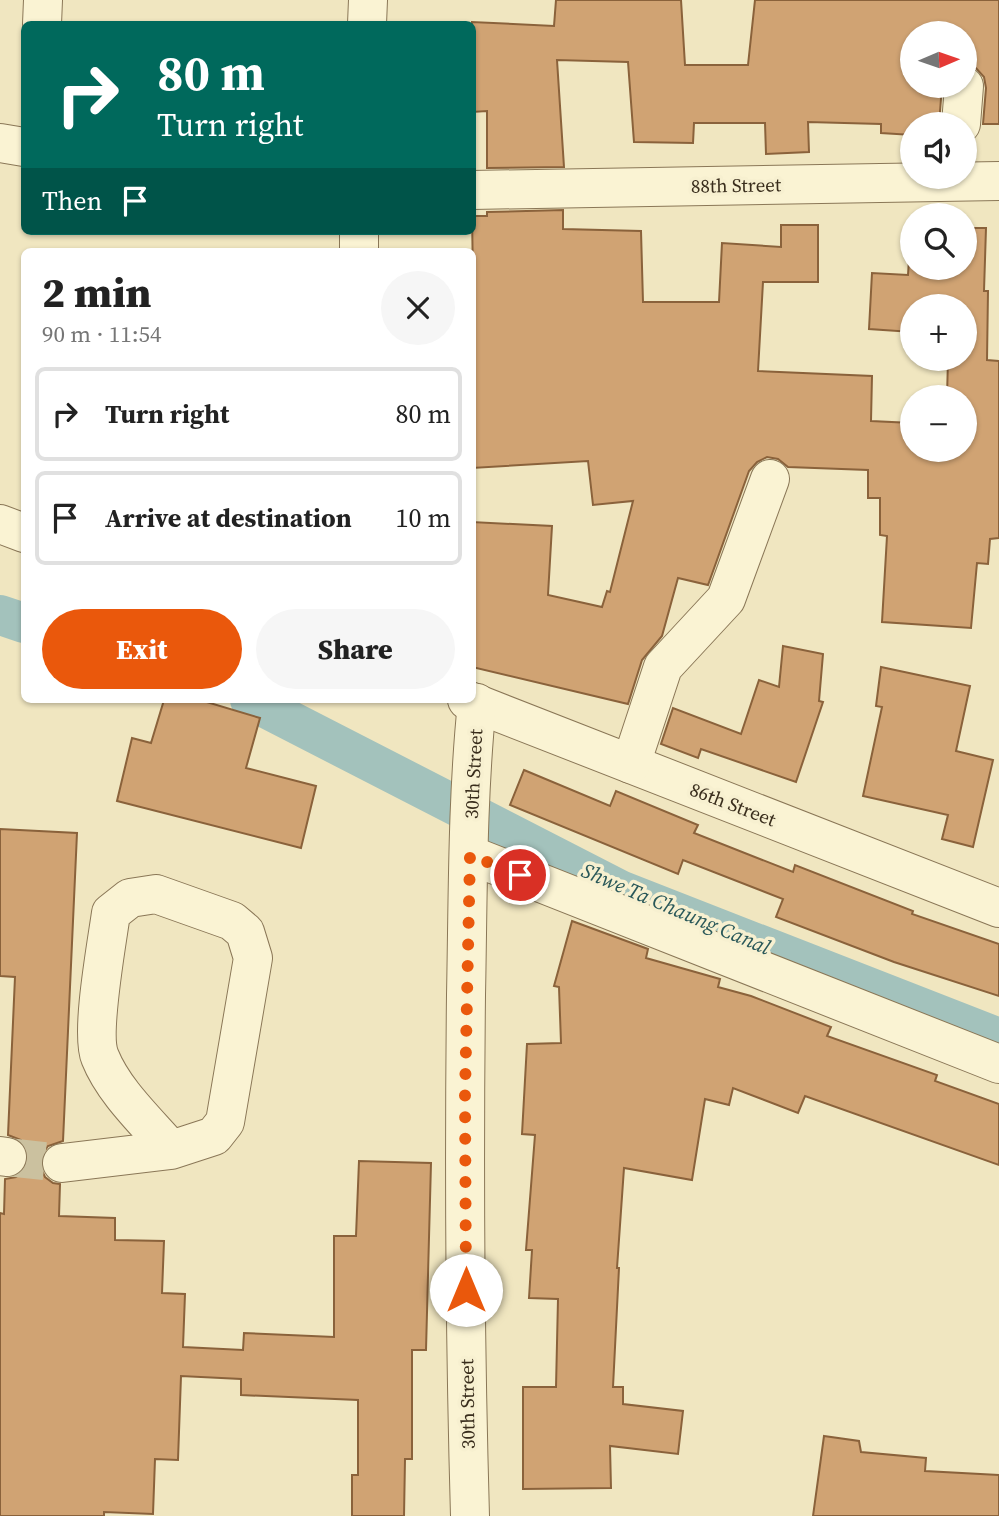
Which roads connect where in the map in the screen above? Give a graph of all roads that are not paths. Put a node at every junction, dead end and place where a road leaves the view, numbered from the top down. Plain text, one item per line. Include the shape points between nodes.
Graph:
1 (43, 0) edge
2 (368, 0) edge
3 (42, 21) edge
4 (367, 21) edge
5 (0, 143) edge
6 (21, 146) edge
7 (900, 180) edge
8 (977, 180) edge
9 (999, 181) edge
10 (476, 190) edge
11 (770, 479) dead end
12 (0, 524) edge
13 (21, 532) edge
14 (473, 713) edge
15 (631, 764) junction
16 (470, 842) junction
17 (999, 908) edge
18 (999, 1064) edge
19 (171, 1150) junction
20 (62, 1163) tunnel mouth
21 (470, 1516) edge

1 - 3 street
2 - 4 street
5 - 6 street
7 - 10 street, 88th Street
8 - 9 street, 88th Street
11 - 15 street via 726,599 663,667
12 - 13 street
14 - 15 street, 86th Street
14 - 16 street, 30th Street
15 - 17 street, 86th Street
16 - 18 street
16 - 21 street, 30th Street via 465,1109
19 - 19 street via 117,1086 99,1055 96,1031 111,913 130,898 156,894 232,921 245,932 253,958 225,1122 214,1136
19 - 20 street

